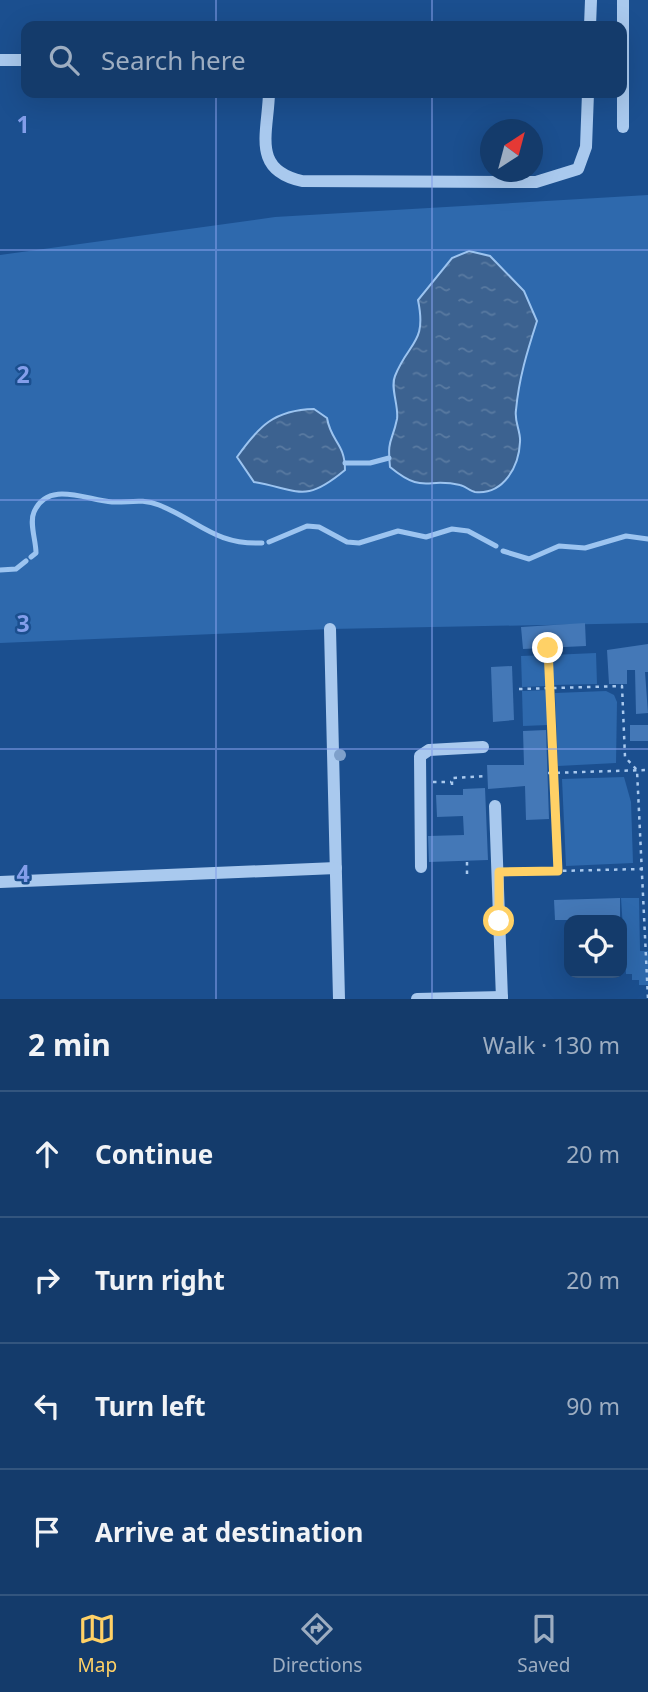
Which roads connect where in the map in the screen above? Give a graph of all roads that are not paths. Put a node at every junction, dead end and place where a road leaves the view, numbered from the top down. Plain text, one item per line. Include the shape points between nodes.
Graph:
1 (591, 0) edge
2 (623, 0) edge
3 (590, 21) edge
4 (623, 21) edge
5 (0, 60) edge
6 (21, 60) edge
7 (269, 98) edge
8 (589, 98) edge
9 (623, 98) edge
10 (623, 127) dead end
11 (330, 629) dead end
12 (483, 747) dead end
13 (495, 806) dead end
14 (421, 867) dead end
15 (336, 868) junction
16 (0, 882) edge
17 (502, 998) edge
18 (339, 999) edge
19 (417, 999) edge

1 - 3 street
2 - 4 street
5 - 6 street
7 - 8 street via 268,160 278,174 289,178 536,181 567,175 581,166
9 - 10 street
11 - 15 street
12 - 14 street via 429,750 420,756
13 - 17 street
15 - 16 street
15 - 18 street
17 - 19 street

